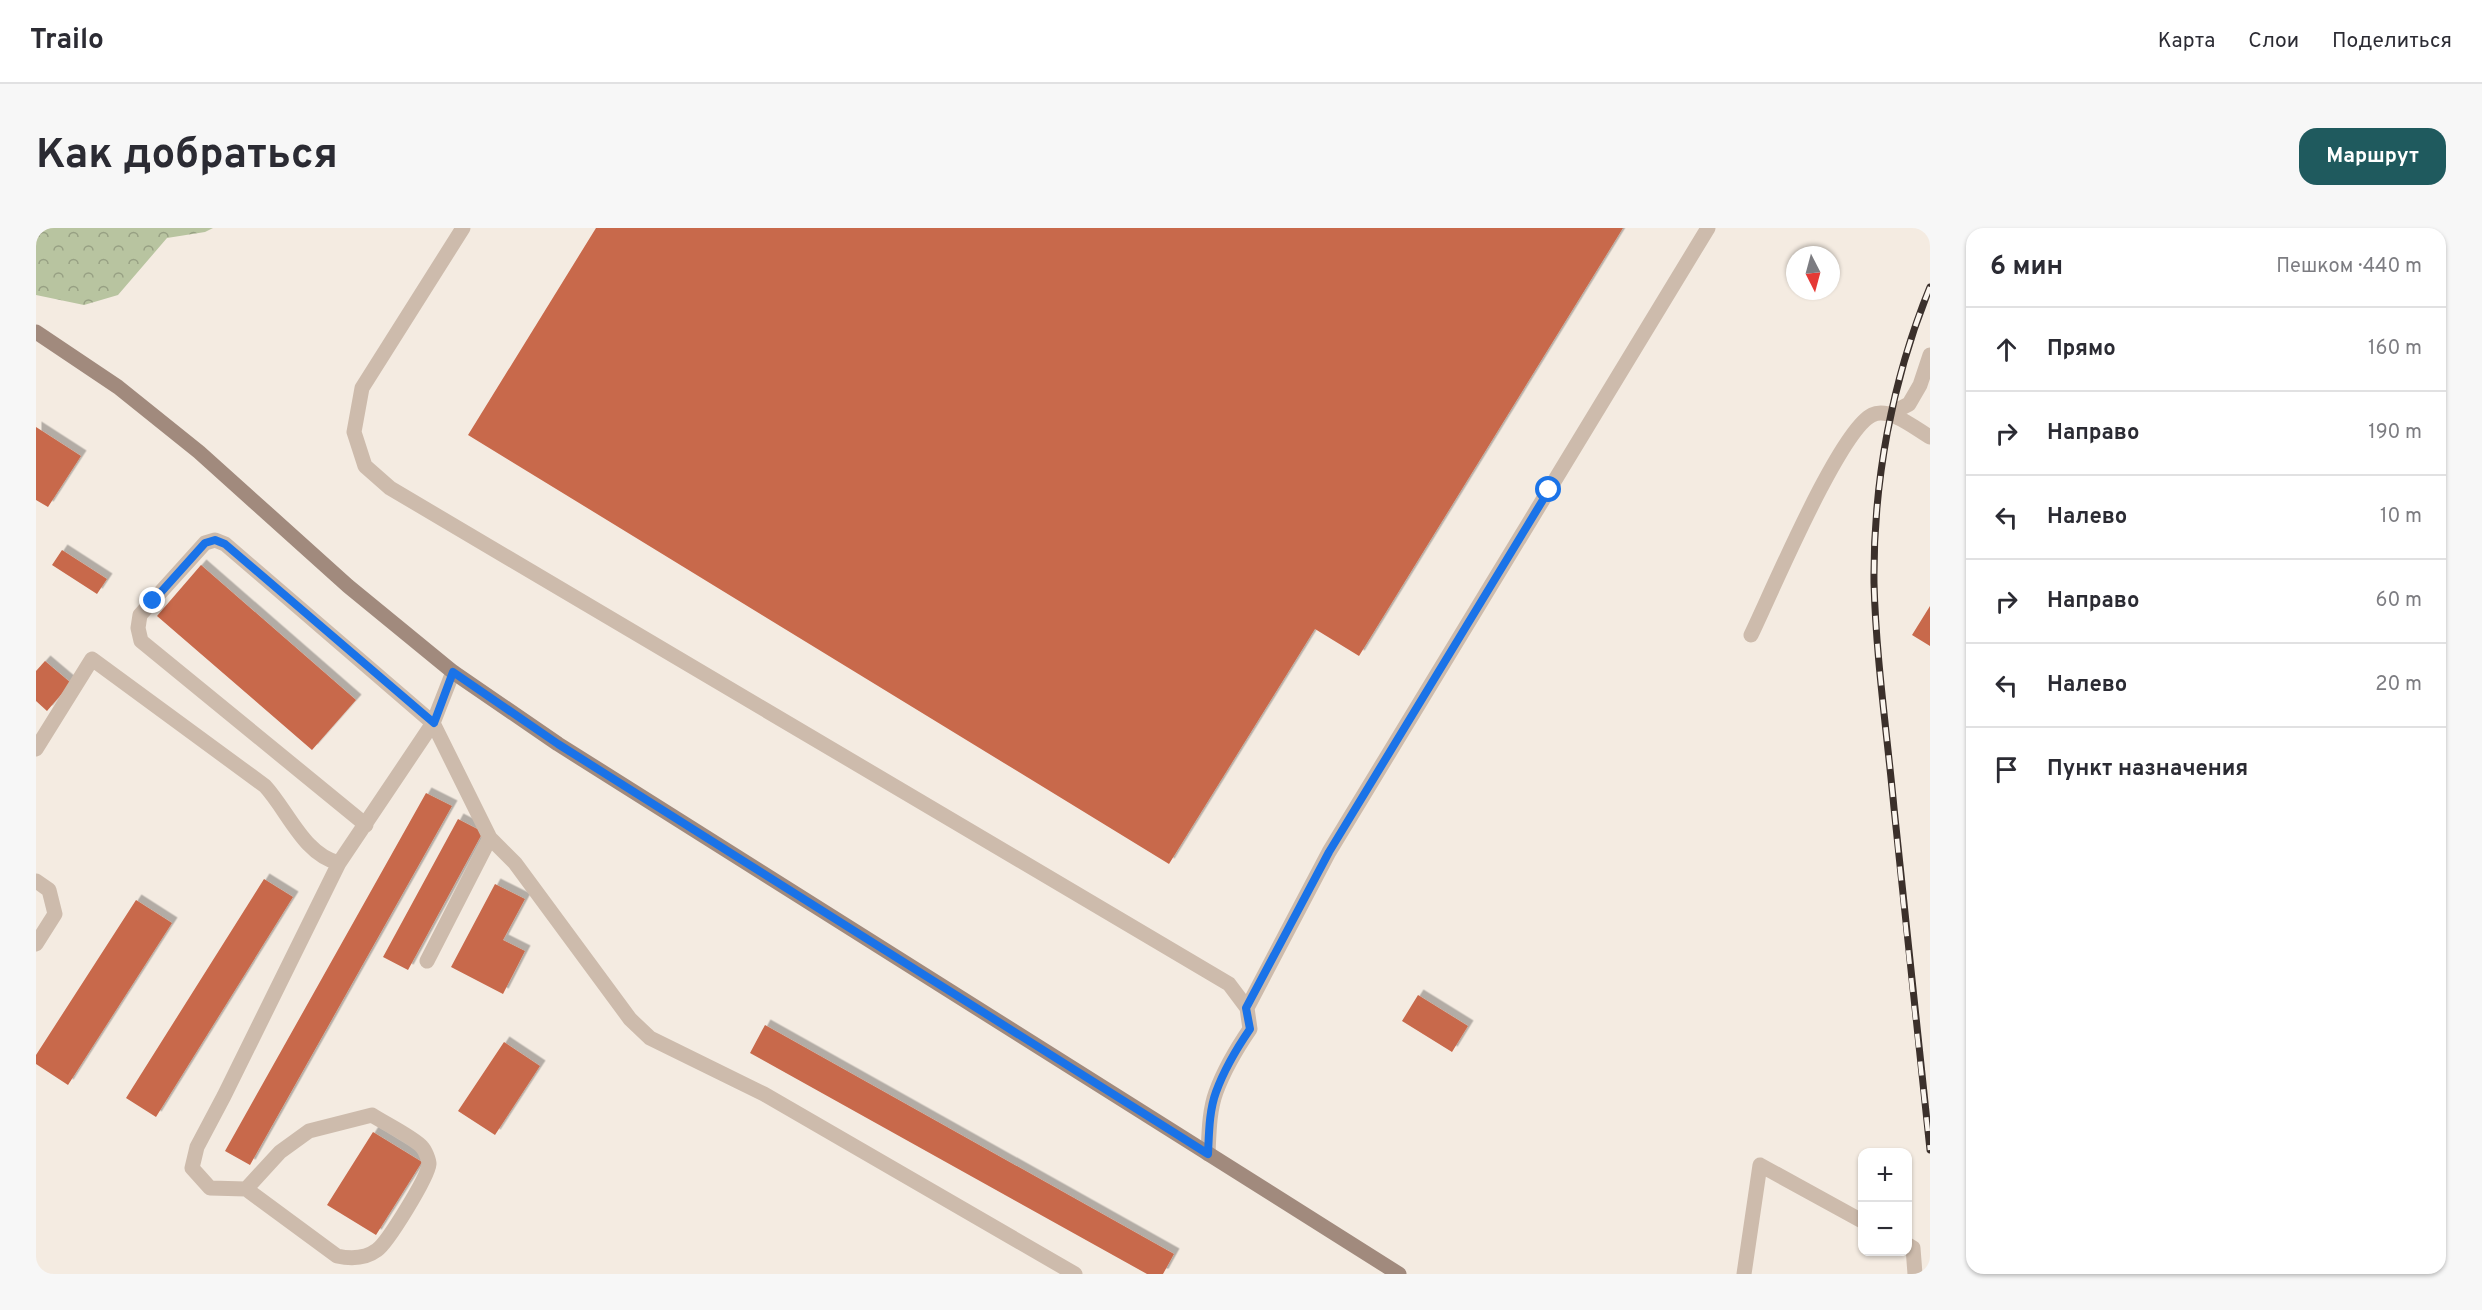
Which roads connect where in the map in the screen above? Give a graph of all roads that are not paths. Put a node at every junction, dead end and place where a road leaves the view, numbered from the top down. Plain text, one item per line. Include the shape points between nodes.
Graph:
1 (463, 228) edge
2 (1708, 228) edge
3 (36, 332) edge
4 (1930, 356) edge
5 (1890, 414) junction
6 (1930, 437) edge
7 (1751, 634) dead end
8 (453, 672) junction
9 (434, 723) junction
10 (36, 749) edge
11 (366, 825) junction
12 (490, 838) junction
13 (339, 863) junction
14 (36, 881) edge
15 (36, 944) edge
16 (427, 961) dead end
17 (1246, 1008) junction
18 (1208, 1154) junction
19 (246, 1189) junction
20 (1858, 1218) edge
21 (1912, 1247) edge
22 (1075, 1274) edge
23 (1399, 1274) edge
24 (1744, 1274) edge
25 (1915, 1274) edge

1 - 17 lane via 362,388 354,432 364,466 390,488 1229,984
2 - 17 lane via 1329,852
3 - 8 street via 118,387 190,444 348,586
4 - 5 lane via 1909,404
5 - 6 lane
5 - 7 lane via 1874,413 1859,425 1836,459
8 - 9 lane
8 - 18 street via 558,744
9 - 11 lane
9 - 11 lane via 225,544 215,540 205,543 140,615 141,641
9 - 12 lane
10 - 13 lane via 92,659 265,786 304,839 328,861
11 - 13 lane
12 - 16 lane
12 - 22 lane via 515,863 630,1019 650,1038 764,1094
13 - 19 lane via 197,1147 192,1168 210,1188
14 - 15 lane via 49,891 55,914
17 - 18 lane via 1250,1029 1216,1093
18 - 23 street
19 - 19 lane via 337,1256 349,1259 377,1250 395,1227 429,1163 423,1147 372,1115 309,1131 280,1152
20 - 24 lane via 1760,1164
21 - 25 lane

